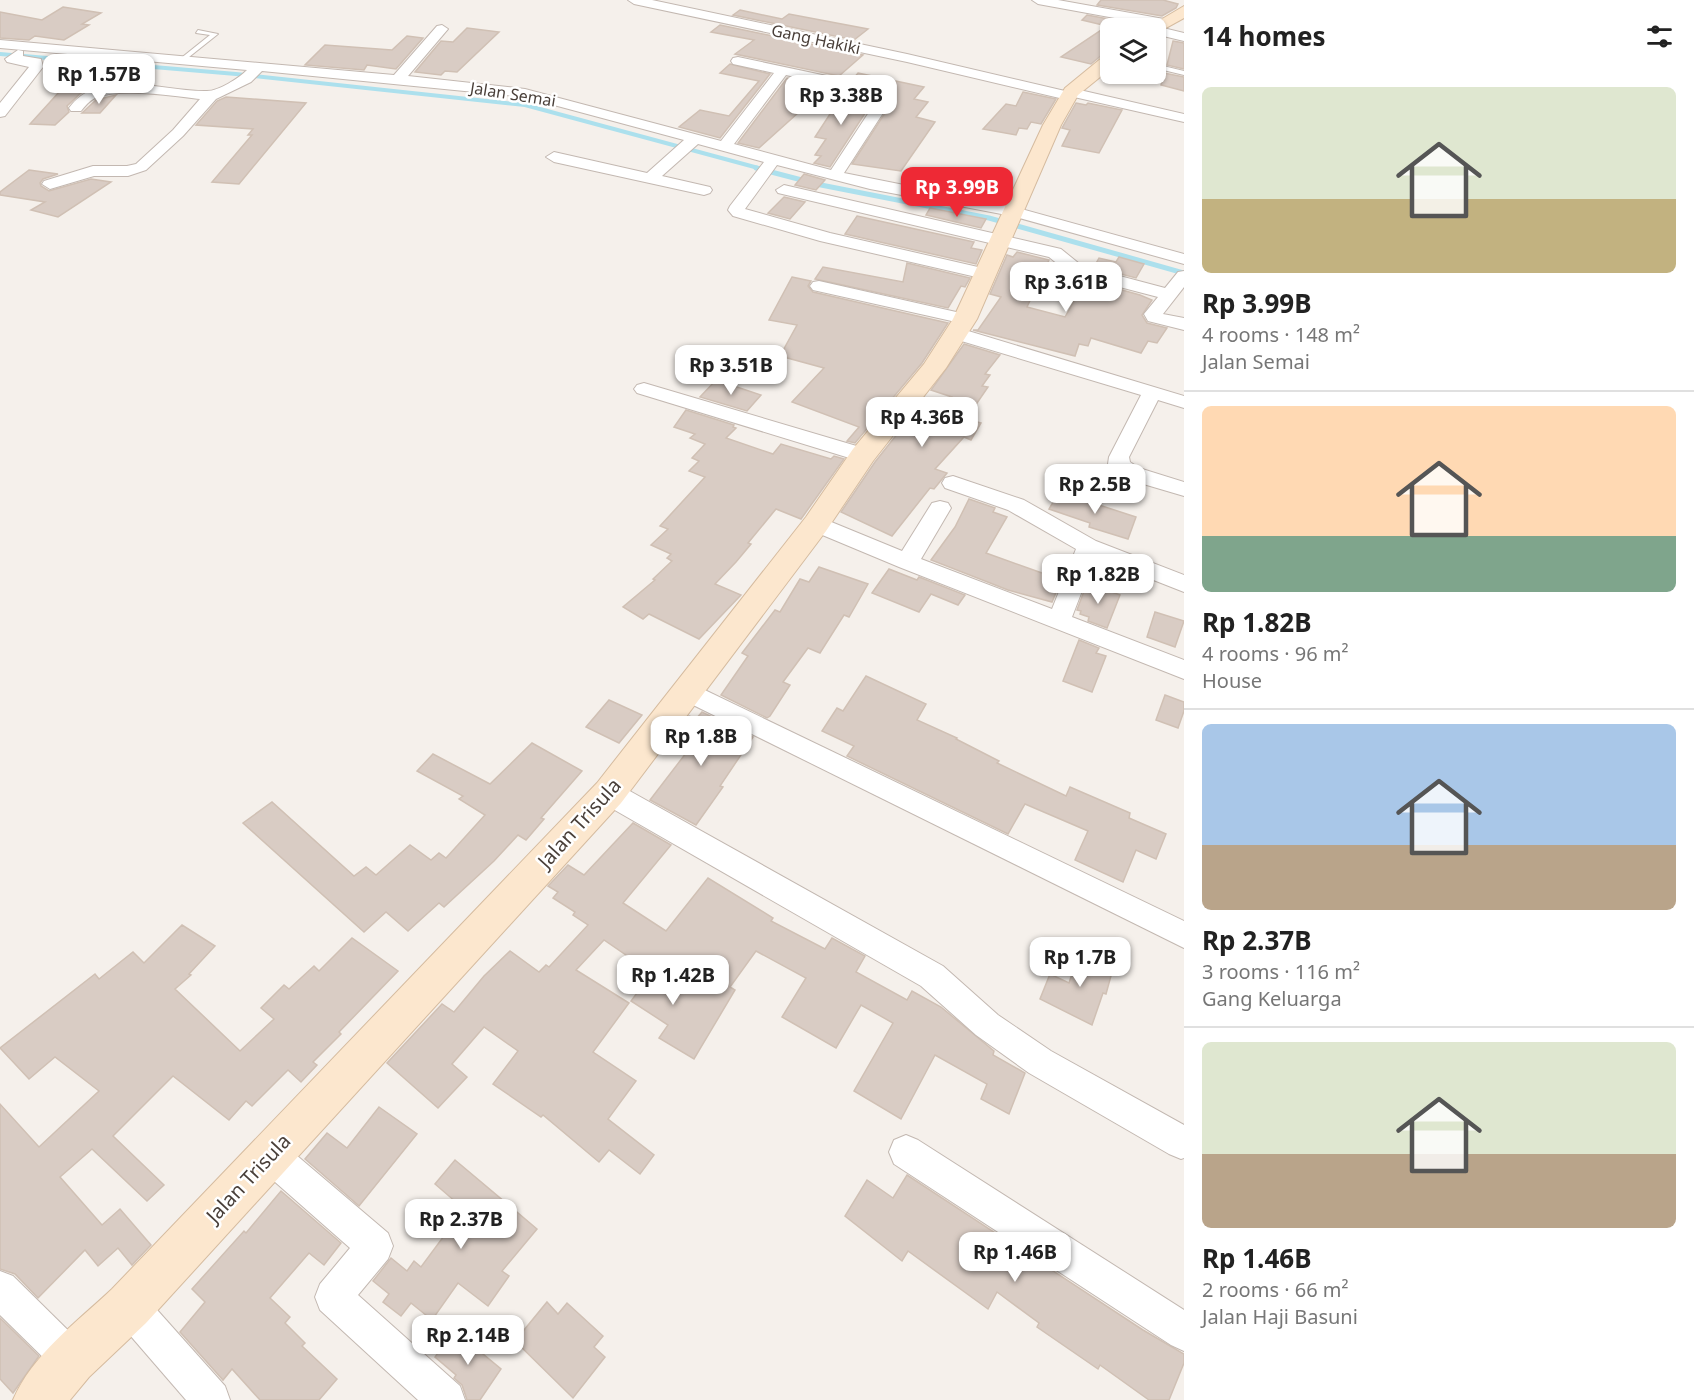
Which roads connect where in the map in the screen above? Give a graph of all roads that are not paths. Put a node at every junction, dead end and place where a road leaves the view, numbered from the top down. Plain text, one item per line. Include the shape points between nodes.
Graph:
1 (634, 0) edge
2 (1038, 0) edge
3 (1184, 11) edge
4 (1118, 18) edge
5 (1166, 22) edge
6 (442, 29) dead end
7 (1166, 30) edge
8 (198, 32) dead end
9 (1184, 37) edge
10 (1166, 42) edge
11 (0, 44) edge
12 (1184, 46) edge
13 (17, 54) edge
14 (182, 60) junction
15 (738, 61) dead end
16 (1100, 68) edge
17 (1166, 69) edge
18 (782, 71) junction
19 (253, 72) junction
20 (1184, 73) edge
21 (398, 79) junction
22 (1070, 94) junction
23 (211, 96) junction
24 (76, 108) dead end
25 (0, 113) edge
26 (1184, 118) edge
27 (686, 146) junction
28 (725, 146) junction
29 (554, 157) dead end
30 (768, 167) junction
31 (835, 175) junction
32 (650, 178) junction
33 (50, 184) dead end
34 (704, 190) dead end
35 (784, 190) dead end
36 (1008, 223) junction
37 (1184, 259) edge
38 (985, 274) junction
39 (1184, 276) edge
40 (819, 286) dead end
41 (1168, 294) junction
42 (1184, 324) edge
43 (960, 326) junction
44 (644, 389) dead end
45 (1152, 392) junction
46 (1184, 402) edge
47 (862, 455) junction
48 (953, 483) dead end
49 (1184, 489) edge
50 (940, 508) dead end
51 (816, 524) junction
52 (1088, 546) junction
53 (907, 562) junction
54 (1184, 584) edge
55 (1059, 621) junction
56 (1184, 670) edge
57 (686, 690) junction
58 (609, 793) junction
59 (1184, 935) edge
60 (1180, 1142) dead end
61 (906, 1152) dead end
62 (270, 1155) junction
63 (0, 1289) edge
64 (129, 1306) junction
65 (1184, 1332) edge
66 (72, 1360) junction
67 (38, 1400) edge
68 (211, 1400) edge
69 (446, 1400) edge

1 - 22 street, Gang Hakiki
2 - 4 street
3 - 5 street
6 - 21 street
7 - 9 street
8 - 14 lane via 215,34
10 - 12 street
11 - 13 street, Jalan Semai
13 - 14 street, Jalan Semai
13 - 25 street via 37,64
14 - 19 street, Jalan Semai
15 - 18 street
16 - 22 street, Jalan Trisula
17 - 20 lane
18 - 28 street
18 - 31 street via 887,96
19 - 21 street, Jalan Semai
19 - 23 street
21 - 27 street, Jalan Semai via 525,93
22 - 26 street, Gang Hakiki
22 - 36 street, Jalan Trisula
23 - 24 street via 108,91 93,93
23 - 33 street via 141,167 93,171
27 - 28 street, Jalan Semai
27 - 32 street
28 - 30 street, Jalan Semai
29 - 32 street
30 - 31 street, Jalan Semai
30 - 38 street via 738,206 739,213
31 - 36 street, Jalan Semai
32 - 34 street
35 - 36 street
36 - 37 street
36 - 38 street, Jalan Trisula
36 - 41 street via 1076,270
38 - 43 street, Jalan Trisula
39 - 41 street
40 - 43 street
41 - 42 street via 1154,311 1154,317
43 - 45 street
43 - 47 street, Jalan Trisula via 934,368
44 - 47 street
45 - 46 street
45 - 49 street via 1119,464 1131,473
47 - 51 street, Jalan Trisula
48 - 52 street via 1016,505
50 - 53 street
51 - 53 street
51 - 57 street, Jalan Trisula
52 - 54 street
52 - 55 street
53 - 55 street
55 - 56 street
57 - 58 street, Jalan Trisula
57 - 59 street
58 - 60 street via 932,976 987,1025 1040,1062
58 - 62 street, Jalan Trisula
61 - 65 street
62 - 64 street, Jalan Trisula
62 - 69 street via 375,1246 333,1296
63 - 66 street
64 - 66 street, Jalan Trisula
64 - 68 street
66 - 67 street, Jalan Trisula

